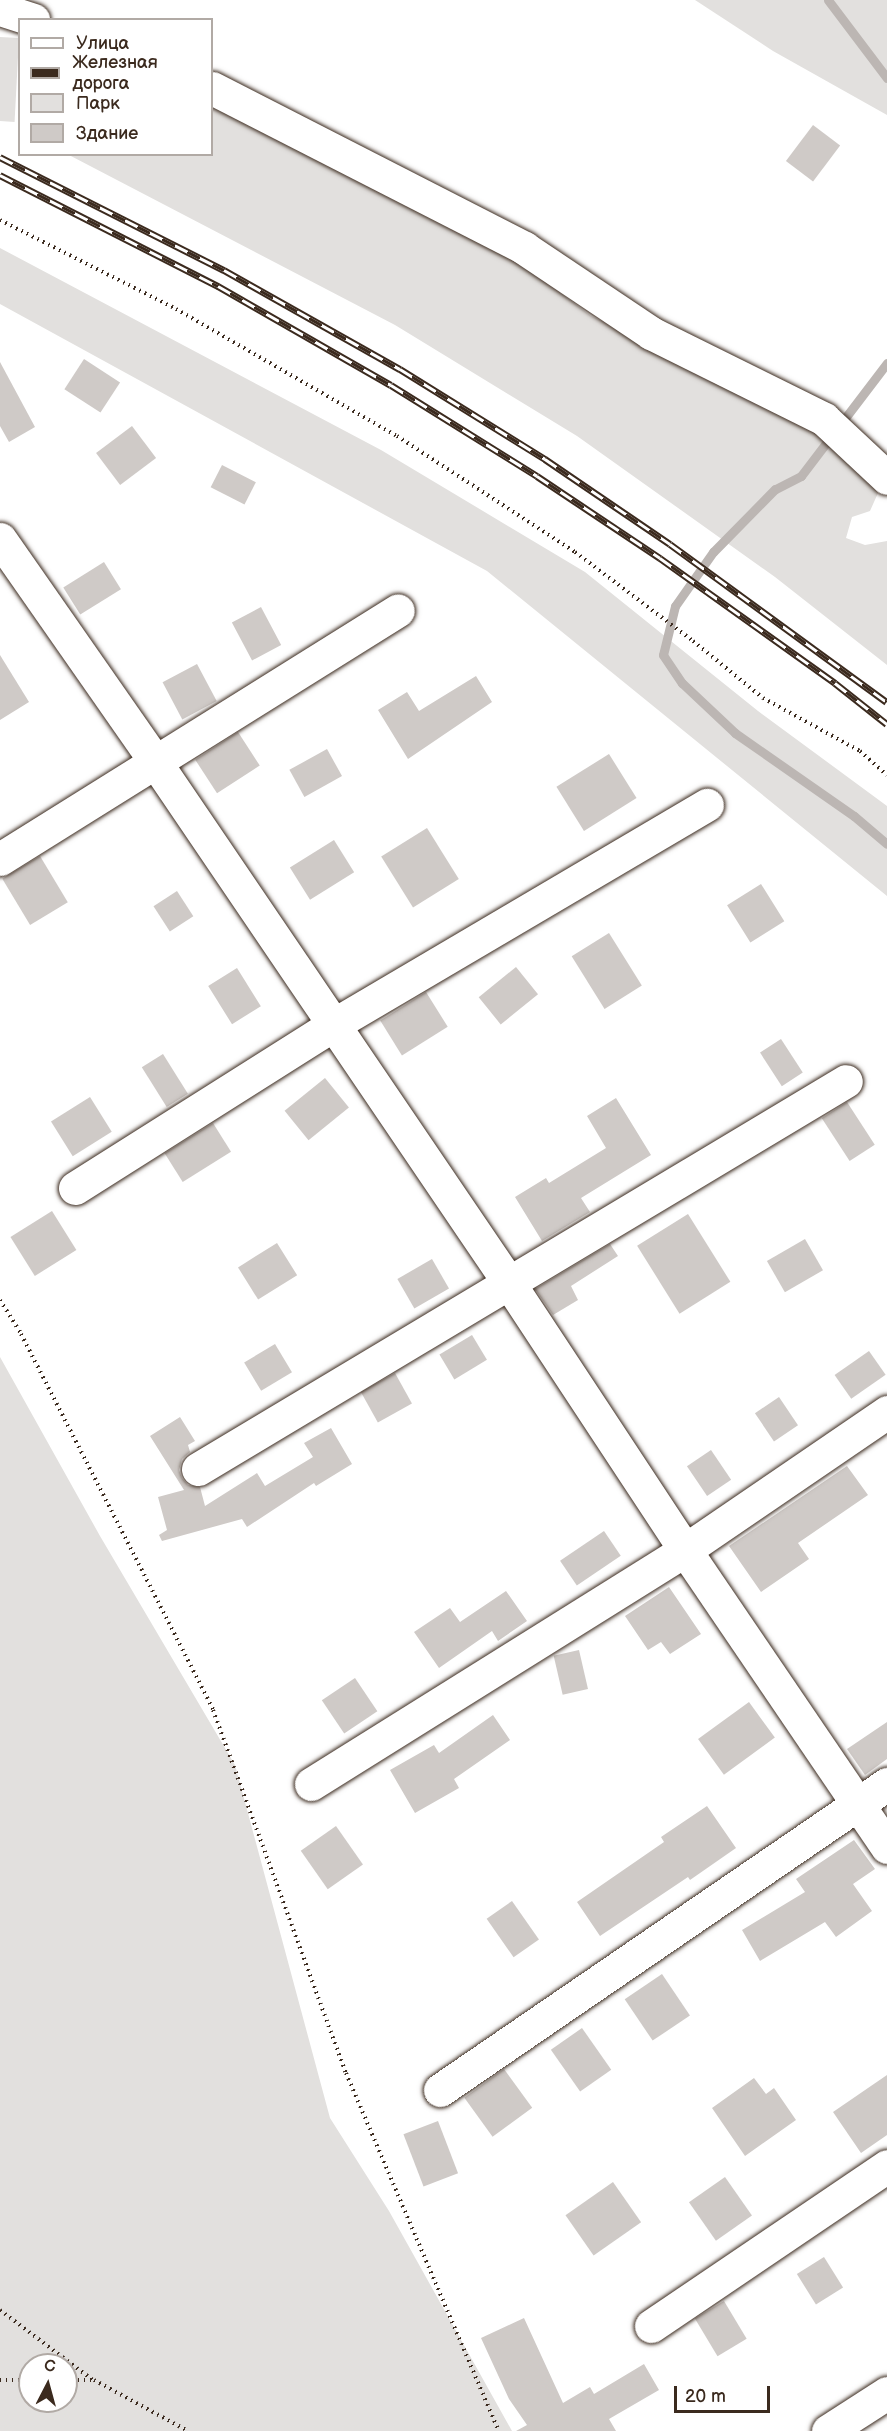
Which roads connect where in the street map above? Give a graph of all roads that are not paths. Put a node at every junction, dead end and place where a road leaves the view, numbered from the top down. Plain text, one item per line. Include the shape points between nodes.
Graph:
1 (0, 9) edge
2 (27, 18) edge
3 (213, 89) edge
4 (887, 478) edge
5 (0, 539) edge
6 (398, 610) dead end
7 (156, 763) junction
8 (707, 805) dead end
9 (0, 859) edge
10 (333, 1025) junction
11 (846, 1081) dead end
12 (75, 1188) dead end
13 (509, 1283) junction
14 (887, 1412) edge
15 (198, 1469) dead end
16 (685, 1550) junction
17 (311, 1784) dead end
18 (887, 1784) edge
19 (856, 1804) junction
20 (887, 1847) edge
21 (440, 2090) dead end
22 (887, 2166) edge
23 (651, 2326) dead end
24 (887, 2393) edge
25 (828, 2431) edge

1 - 2 street
3 - 4 street via 524,248 651,333 824,419
5 - 7 street
6 - 7 street
7 - 9 street
7 - 10 street
8 - 10 street
10 - 12 street
10 - 13 street
11 - 13 street
13 - 15 street
13 - 16 street
14 - 16 street
16 - 17 street
16 - 19 street
18 - 19 street
19 - 20 street
19 - 21 street
22 - 23 street
24 - 25 street

